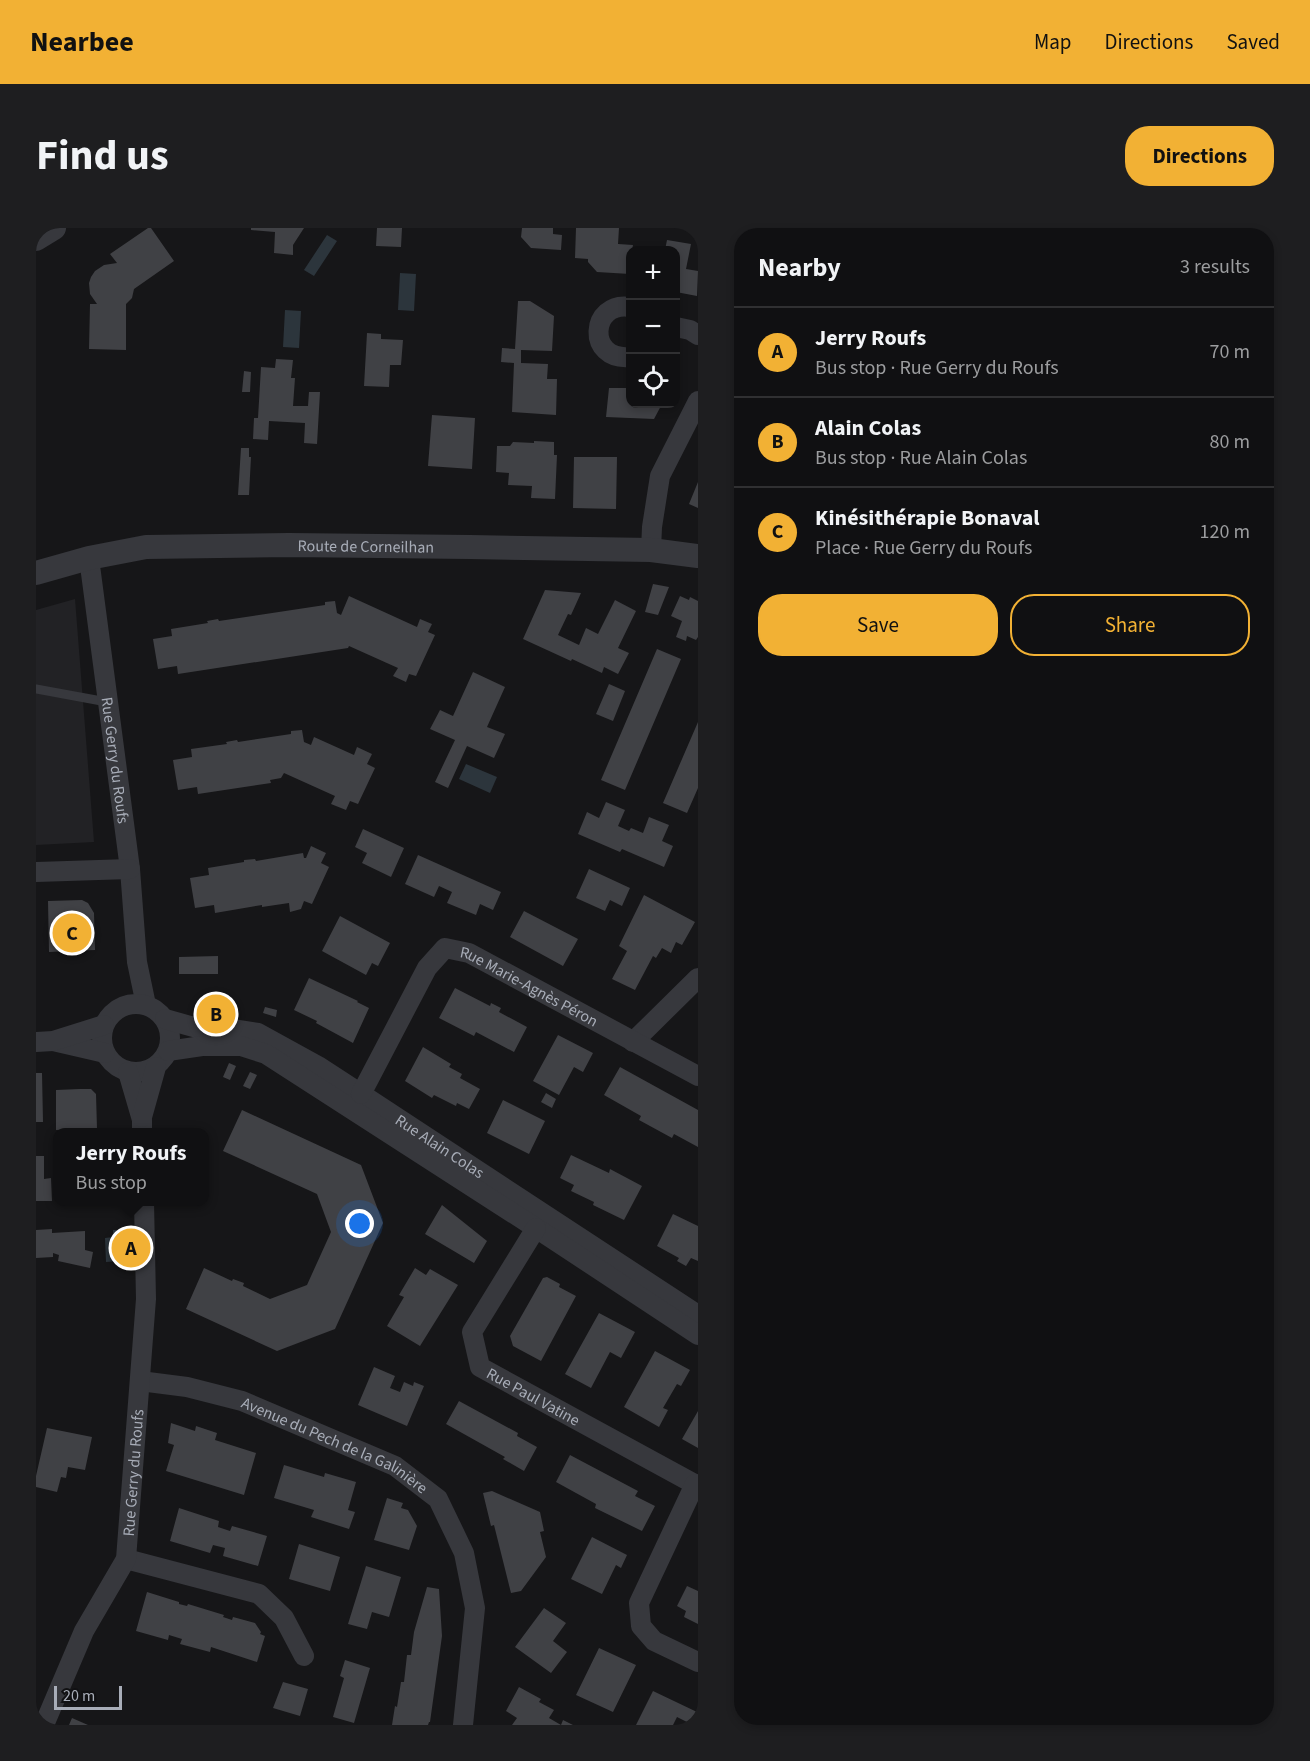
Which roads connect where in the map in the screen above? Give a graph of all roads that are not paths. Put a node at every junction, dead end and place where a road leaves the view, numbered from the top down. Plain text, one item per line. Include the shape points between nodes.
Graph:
1 (54, 228) edge
2 (36, 239) edge
3 (626, 306) edge
4 (680, 328) edge
5 (698, 335) edge
6 (626, 357) edge
7 (698, 401) edge
8 (651, 550) junction
9 (698, 556) edge
10 (89, 558) junction
11 (36, 573) edge
12 (36, 689) edge
13 (107, 702) junction
14 (130, 868) junction
15 (36, 872) edge
16 (137, 962) junction
17 (698, 978) edge
18 (146, 1005) junction
19 (124, 1006) junction
20 (165, 1018) junction
21 (104, 1025) junction
22 (44, 1042) edge
23 (633, 1042) junction
24 (168, 1051) junction
25 (105, 1053) junction
26 (156, 1067) junction
27 (128, 1072) junction
28 (698, 1076) edge
29 (361, 1094) junction
30 (142, 1126) edge
31 (144, 1206) edge
32 (536, 1228) junction
33 (698, 1315) edge
34 (698, 1335) edge
35 (140, 1381) junction
36 (696, 1485) edge
37 (126, 1560) junction
38 (304, 1656) dead end
39 (698, 1662) edge
40 (44, 1725) edge
41 (462, 1725) edge

1 - 2 street
3 - 6 street via 610,310 597,331 600,344 608,353
4 - 5 street
7 - 8 street via 660,476
8 - 9 street, Route de Corneilhan
8 - 10 street, Route de Corneilhan via 146,546
10 - 11 street, Route de Corneilhan
10 - 13 street, Rue Gerry du Roufs
12 - 13 lane
13 - 14 street, Rue Gerry du Roufs
14 - 15 street
14 - 16 street, Rue Gerry du Roufs
16 - 18 street, Rue Gerry du Roufs
16 - 19 street, Rue Gerry du Roufs
17 - 23 street
18 - 19 street
18 - 20 street
19 - 21 street
20 - 24 street via 171,1040
20 - 29 street, Rue Alain Colas via 201,1029 258,1033
21 - 22 street
21 - 25 street
22 - 25 street
23 - 28 street, Rue Marie-Agnès Péron
23 - 29 street, Rue Marie-Agnès Péron via 469,953 445,948 427,968
24 - 26 street
24 - 32 street, Rue Alain Colas via 241,1046 266,1054
25 - 27 street via 111,1062
26 - 27 street
26 - 30 street
27 - 30 street
29 - 33 street, Rue Alain Colas
31 - 35 street, Rue Gerry du Roufs via 146,1299
32 - 34 street, Rue Alain Colas
32 - 36 street, Rue Paul Vatine via 472,1332 480,1367
35 - 37 street, Rue Gerry du Roufs
35 - 41 street, Avenue du Pech de la Galinière via 187,1387 242,1401 396,1466 438,1499 464,1553 474,1608
36 - 39 street, Rue Paul Vatine via 639,1603 641,1626 654,1641
37 - 38 street via 259,1594 284,1618
37 - 40 street, Rue Gerry du Roufs via 84,1631

